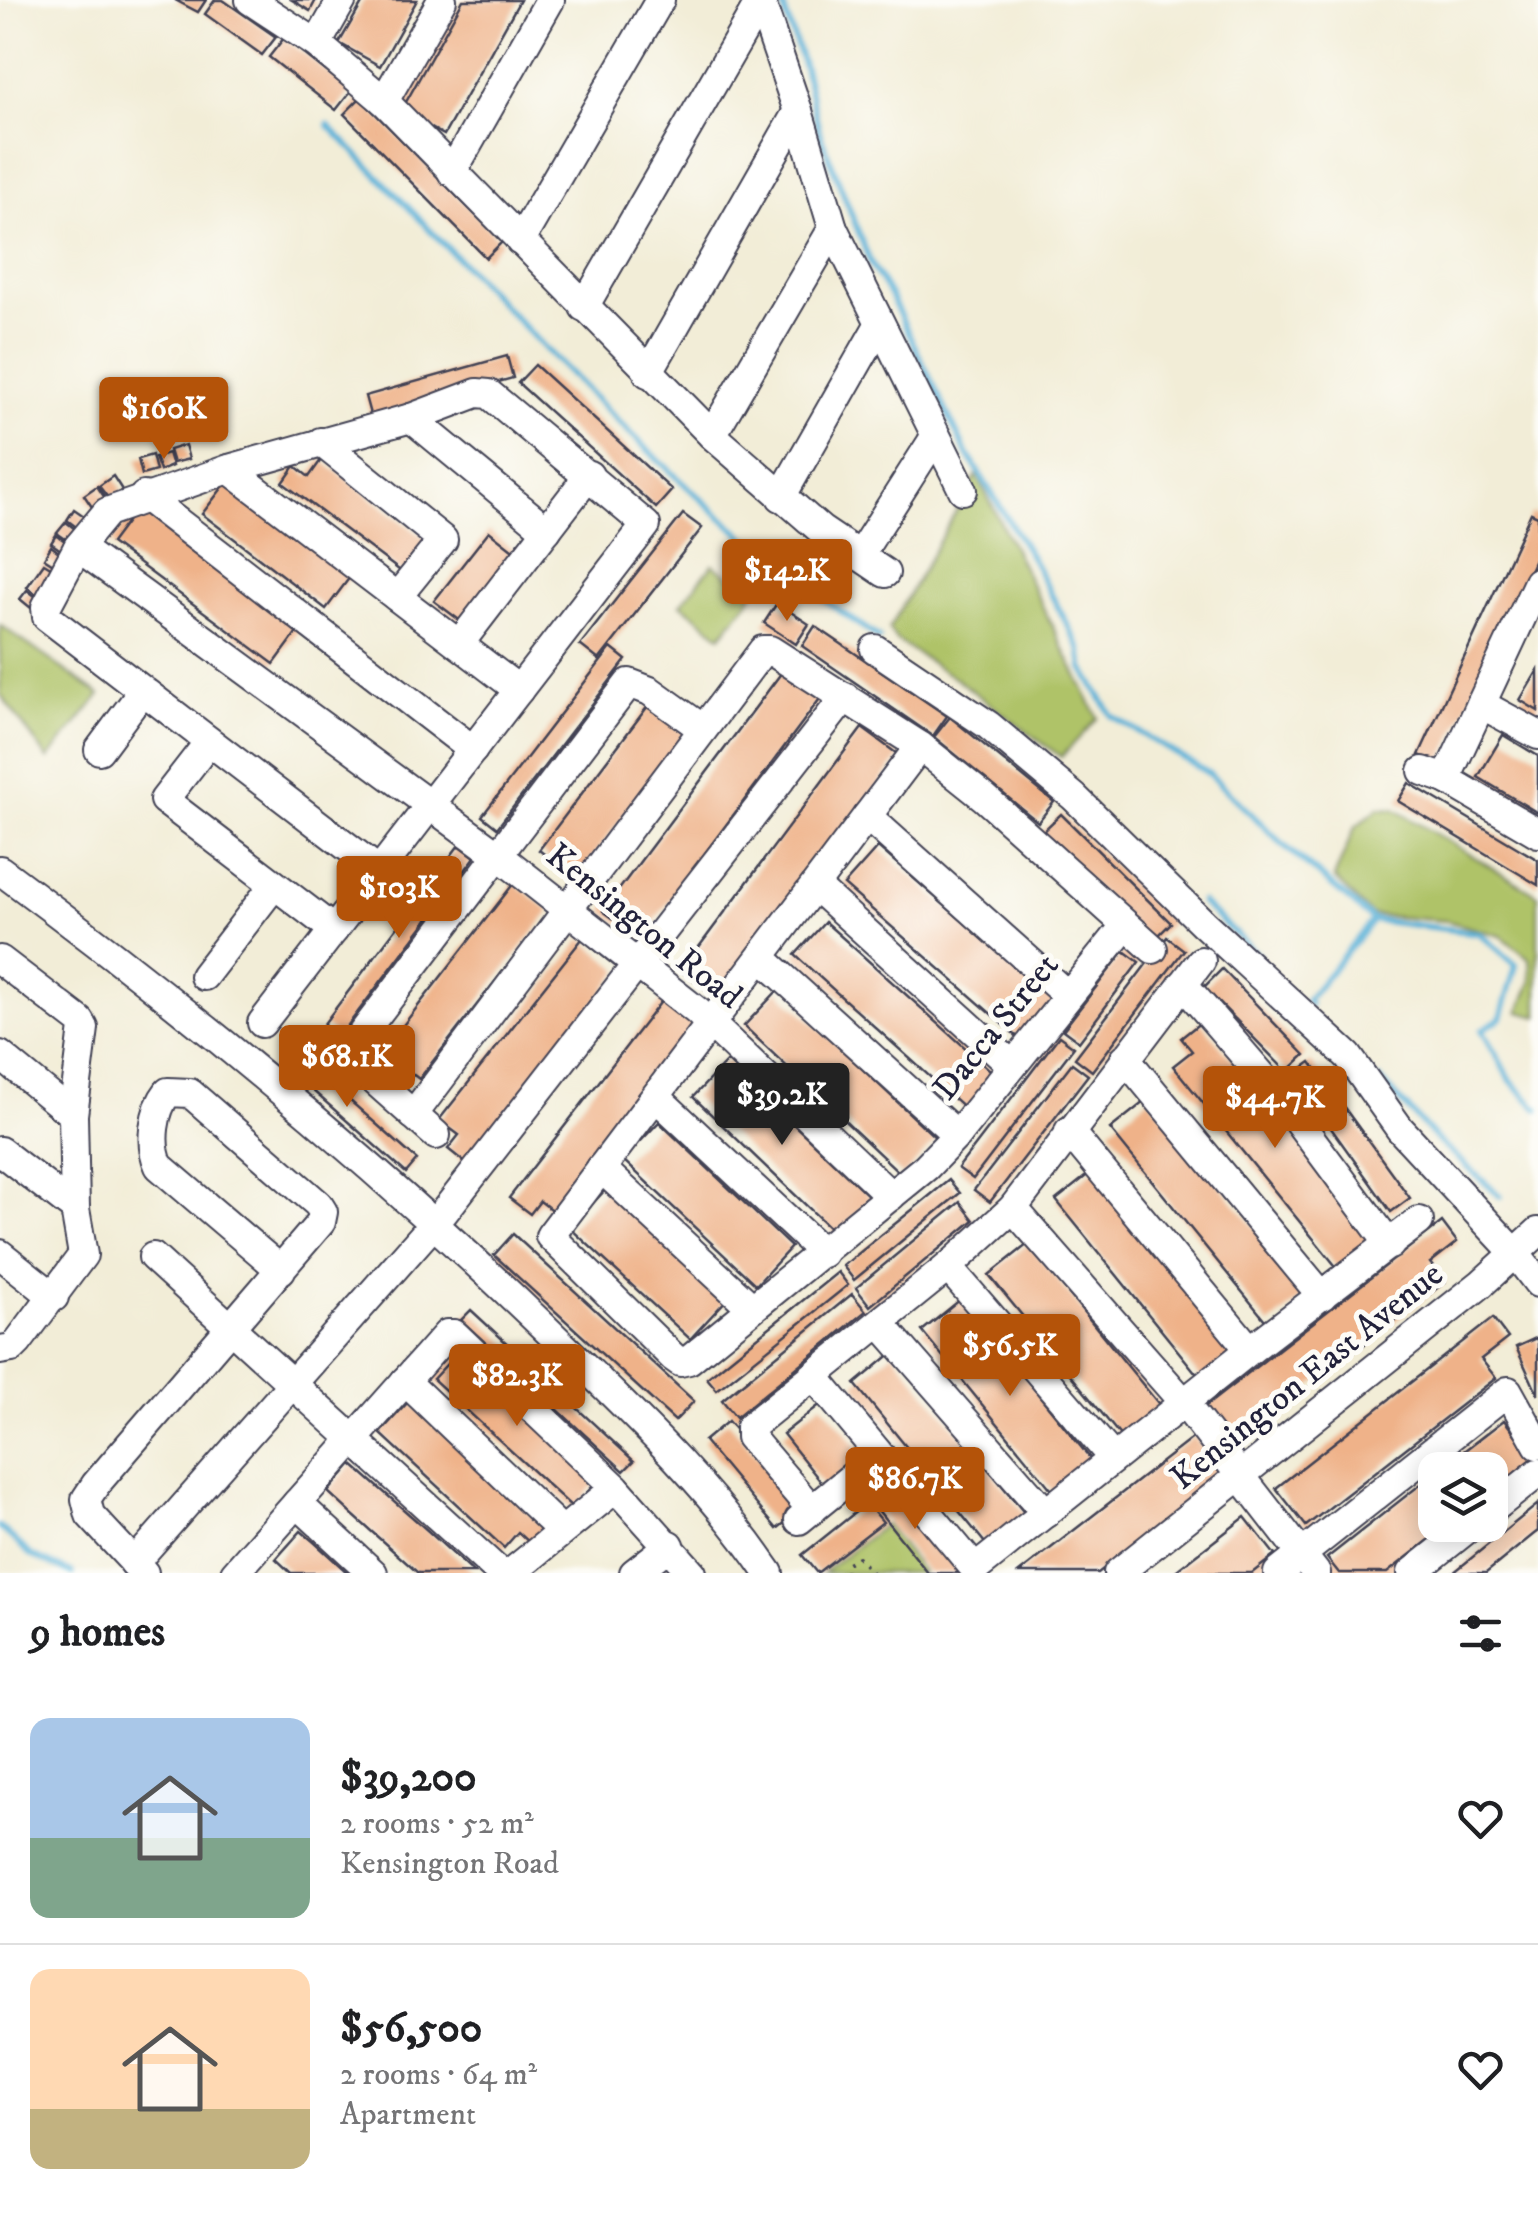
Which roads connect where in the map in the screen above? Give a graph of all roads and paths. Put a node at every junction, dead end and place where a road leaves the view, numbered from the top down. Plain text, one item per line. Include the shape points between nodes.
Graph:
1 (250, 0) edge
2 (342, 0) edge
3 (442, 0) edge
4 (550, 0) edge
5 (660, 0) edge
6 (760, 1) edge
7 (316, 44) junction
8 (384, 101) junction
9 (798, 111) junction
10 (452, 172) junction
11 (833, 228) junction
12 (520, 241) junction
13 (584, 307) junction
14 (878, 325) junction
15 (648, 372) junction
16 (411, 418) junction
17 (712, 435) junction
18 (935, 437) junction
19 (321, 442) junction
20 (229, 469) junction
21 (589, 475) junction
22 (963, 490) dead end
23 (144, 496) junction
24 (782, 497) junction
25 (547, 530) junction
26 (78, 547) junction
27 (859, 556) junction
28 (884, 573) dead end
29 (1538, 582) edge
30 (397, 597) junction
31 (1529, 625) edge
32 (459, 644) junction
33 (874, 649) dead end
34 (519, 690) junction
35 (142, 692) junction
36 (845, 697) junction
37 (1481, 704) junction
38 (703, 728) junction
39 (1538, 735) edge
40 (209, 742) junction
41 (920, 746) junction
42 (99, 750) dead end
43 (473, 750) junction
44 (430, 806) junction
45 (867, 816) junction
46 (1538, 833) edge
47 (498, 855) junction
48 (0, 870) edge
49 (379, 872) junction
50 (274, 885) junction
51 (814, 886) junction
52 (568, 908) junction
53 (1124, 926) junction
54 (334, 930) junction
55 (1153, 950) dead end
56 (1, 951) edge
57 (762, 958) junction
58 (1202, 961) dead end
59 (636, 962) junction
60 (204, 976) dead end
61 (1183, 984) junction
62 (1067, 995) junction
63 (262, 1023) dead end
64 (712, 1024) junction
65 (0, 1055) edge
66 (1125, 1058) junction
67 (1012, 1064) junction
68 (656, 1097) junction
69 (413, 1114) junction
70 (73, 1115) junction
71 (1069, 1131) junction
72 (436, 1135) dead end
73 (957, 1135) junction
74 (0, 1151) edge
75 (601, 1168) junction
76 (891, 1196) junction
77 (1012, 1208) junction
78 (75, 1210) junction
79 (1419, 1221) dead end
80 (434, 1224) junction
81 (1538, 1232) edge
82 (1390, 1246) junction
83 (823, 1253) junction
84 (1516, 1253) junction
85 (0, 1254) edge
86 (153, 1257) dead end
87 (948, 1266) junction
88 (281, 1270) junction
89 (1538, 1284) edge
90 (54, 1296) junction
91 (1322, 1296) junction
92 (751, 1307) junction
93 (880, 1323) junction
94 (230, 1328) junction
95 (0, 1350) edge
96 (1250, 1350) junction
97 (814, 1376) junction
98 (405, 1381) junction
99 (293, 1383) junction
100 (1184, 1404) junction
101 (354, 1439) junction
102 (1538, 1445) edge
103 (879, 1455) junction
104 (1113, 1458) junction
105 (1538, 1473) edge
106 (1240, 1478) junction
107 (616, 1488) junction
108 (1508, 1497) edge
109 (297, 1503) junction
110 (1046, 1514) junction
111 (562, 1530) junction
112 (1451, 1542) edge
113 (670, 1545) junction
114 (1308, 1564) edge
115 (139, 1568) edge
116 (239, 1572) edge
117 (373, 1573) edge
118 (500, 1573) edge
119 (511, 1573) edge
120 (634, 1573) edge
121 (692, 1573) edge
122 (769, 1573) edge
123 (846, 1573) edge
124 (872, 1573) edge
125 (1118, 1573) edge
126 (1278, 1573) edge
127 (1412, 1573) edge

1 - 7 street
2 - 7 street
3 - 8 street
4 - 10 street
5 - 12 street
6 - 9 street
6 - 13 street
7 - 8 street
8 - 10 street
9 - 11 street
9 - 15 street
10 - 12 street
11 - 14 street
11 - 17 street
12 - 13 street
13 - 15 street
14 - 18 street
14 - 24 street
15 - 17 street
16 - 19 street
16 - 21 street via 488,394
16 - 25 street
17 - 24 street
18 - 22 street
18 - 27 street
19 - 20 street
19 - 30 street via 442,540
20 - 23 street
20 - 30 street
21 - 25 street
21 - 34 street via 646,525
23 - 26 street via 107,512
23 - 43 street
24 - 27 street
25 - 32 street
26 - 35 street via 46,607 47,618
26 - 44 street, Kensington Road
27 - 28 street
29 - 31 street
30 - 32 street
31 - 37 street
32 - 34 street
33 - 84 street via 1002,737 1290,1001 1348,1056 1400,1129
34 - 43 street
35 - 40 street
35 - 42 street
36 - 38 street via 763,650
36 - 41 street
36 - 59 street
37 - 39 street
37 - 46 street via 1435,775
38 - 47 street via 650,690 629,684
38 - 52 street
40 - 49 street
40 - 50 street via 164,800
41 - 45 street
41 - 53 street
43 - 44 street
44 - 47 street, Kensington Road
44 - 49 street
45 - 51 street
45 - 62 street
47 - 52 street, Kensington Road
47 - 69 street via 346,1055
48 - 80 street via 276,1085
49 - 54 street
50 - 54 street
50 - 60 street
51 - 57 street
51 - 67 street
52 - 59 street, Kensington Road
52 - 69 street
53 - 55 street
53 - 62 street, Dacca Street
54 - 63 street
56 - 70 street via 84,1028
57 - 64 street
57 - 73 street
58 - 61 street
59 - 64 street, Kensington Road
59 - 80 street
61 - 66 street
61 - 82 street via 1278,1093
62 - 67 street, Dacca Street
64 - 68 street
64 - 76 street, Kensington Road
65 - 70 street
66 - 71 street
66 - 91 street
67 - 73 street, Dacca Street
68 - 75 street
68 - 83 street
69 - 72 street
70 - 78 street
71 - 77 street
71 - 96 street
73 - 76 street, Dacca Street
74 - 78 street
75 - 92 street
75 - 92 street, Dacca Street via 550,1236 673,1357 689,1360
76 - 83 street, Dacca Street
77 - 87 street
77 - 100 street
78 - 90 street via 83,1256
79 - 82 street
80 - 99 street
80 - 122 street via 676,1455
81 - 84 street, Kensington East Avenue
82 - 91 street
83 - 92 street, Dacca Street
84 - 89 street
84 - 106 street, Kensington East Avenue
85 - 90 street
86 - 94 street
87 - 93 street
87 - 104 street
88 - 88 street via 159,1166 152,1141 168,1092 190,1093 318,1204 321,1222
88 - 94 street
90 - 95 street via 12,1348
91 - 96 street
93 - 97 street
93 - 110 street
94 - 99 street
94 - 115 street via 86,1500 90,1515
96 - 100 street
97 - 103 street
97 - 103 street via 750,1428 750,1438 805,1515
98 - 101 street
98 - 107 street via 440,1339 454,1334
98 - 111 street
99 - 101 street
99 - 115 street
100 - 104 street
100 - 106 street
101 - 109 street
101 - 118 street
102 - 114 street via 1508,1391
103 - 110 street via 975,1569
104 - 110 street
105 - 108 street
106 - 114 street
106 - 125 street, Kensington East Avenue
107 - 111 street
107 - 113 street
109 - 116 street
109 - 117 street
111 - 119 street
112 - 127 street
113 - 120 street
113 - 121 street
114 - 126 street
123 - 124 path via 858,1557

